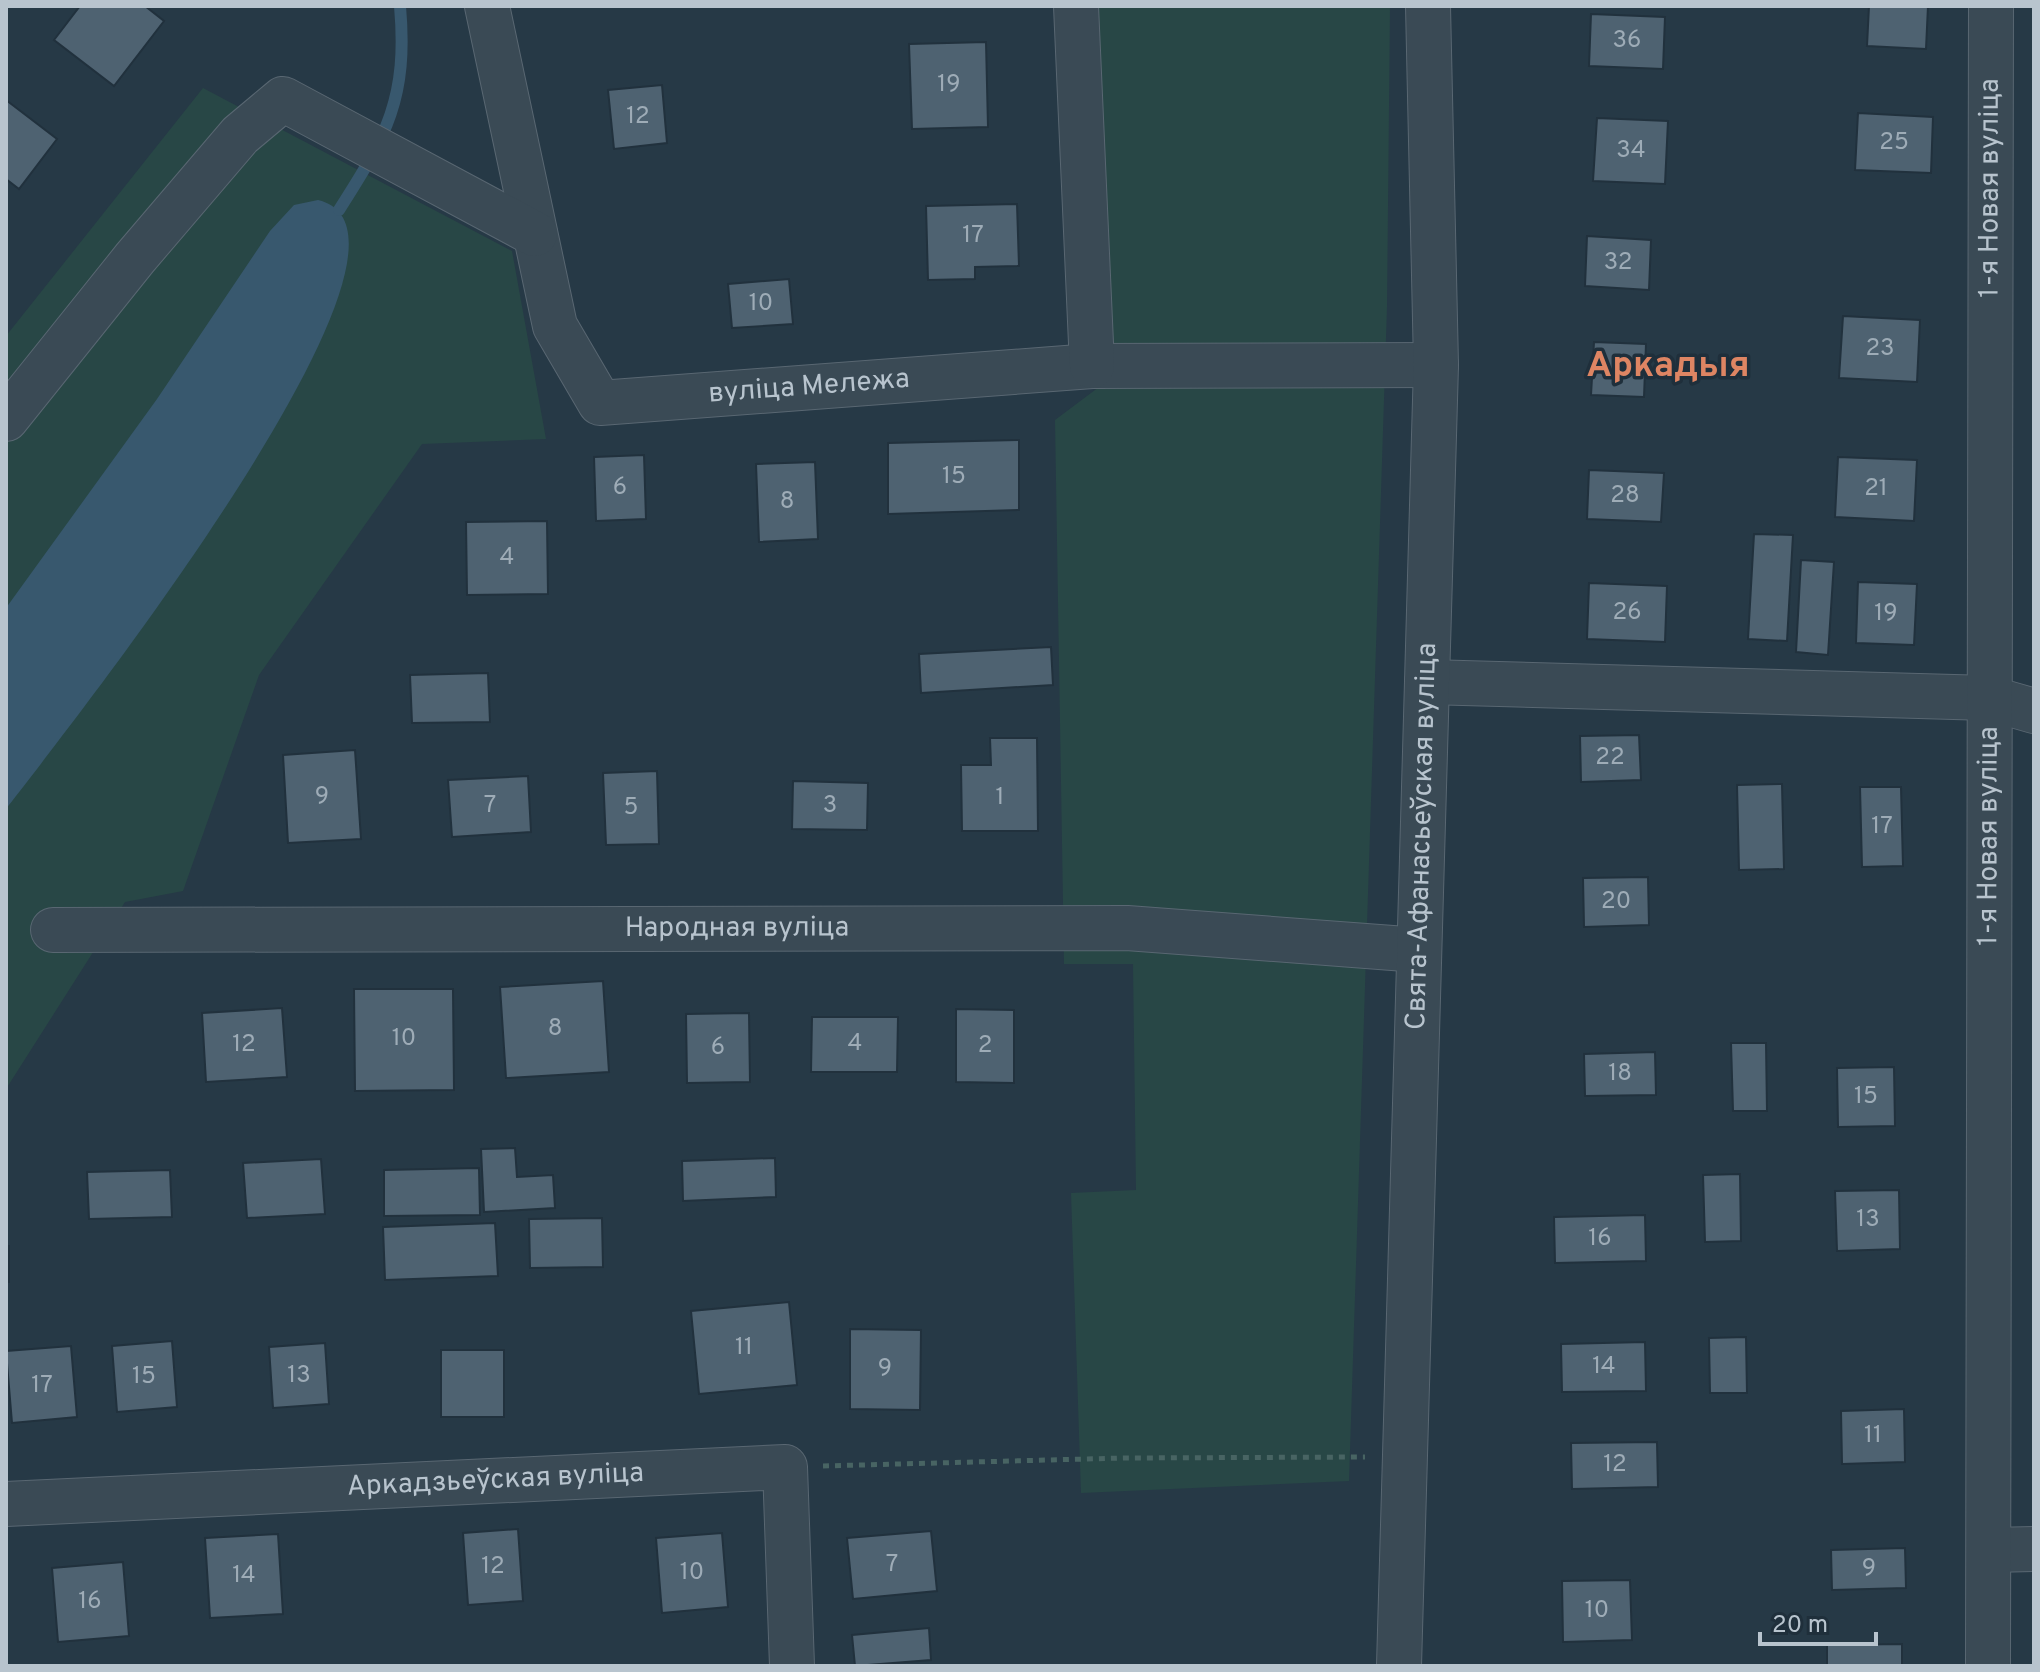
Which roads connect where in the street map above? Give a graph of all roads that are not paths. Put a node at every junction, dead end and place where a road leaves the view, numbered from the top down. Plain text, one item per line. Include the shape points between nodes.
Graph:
1 (487, 6) edge
2 (1076, 6) edge
3 (1428, 6) edge
4 (1991, 6) edge
5 (535, 234) junction
6 (1436, 365) junction
7 (1092, 366) junction
8 (6, 419) edge
9 (1427, 682) junction
10 (1989, 698) junction
11 (2034, 711) edge
12 (53, 930) dead end
13 (1419, 950) junction
14 (6, 1504) edge
15 (2034, 1549) edge
16 (1990, 1550) junction
17 (792, 1666) edge
18 (1399, 1666) edge
19 (1988, 1666) edge

1 - 5 street, вуліца Мележа
2 - 7 street
3 - 6 street, Свята-Афанасьеўская вуліца
4 - 10 street, 1-я Новая вуліца
5 - 7 street, вуліца Мележа via 555,326 600,403
5 - 8 street via 283,99 240,135
6 - 7 street, вуліца Мележа
6 - 9 street, Свята-Афанасьеўская вуліца
9 - 10 street
9 - 13 street, Свята-Афанасьеўская вуліца
10 - 11 street
10 - 16 street, 1-я Новая вуліца
12 - 13 street, Народная вуліца via 1127,928
13 - 18 street, Свята-Афанасьеўская вуліца
14 - 17 street, Аркадзьеўская вуліца via 785,1467
15 - 16 street
16 - 19 street, 1-я Новая вуліца

